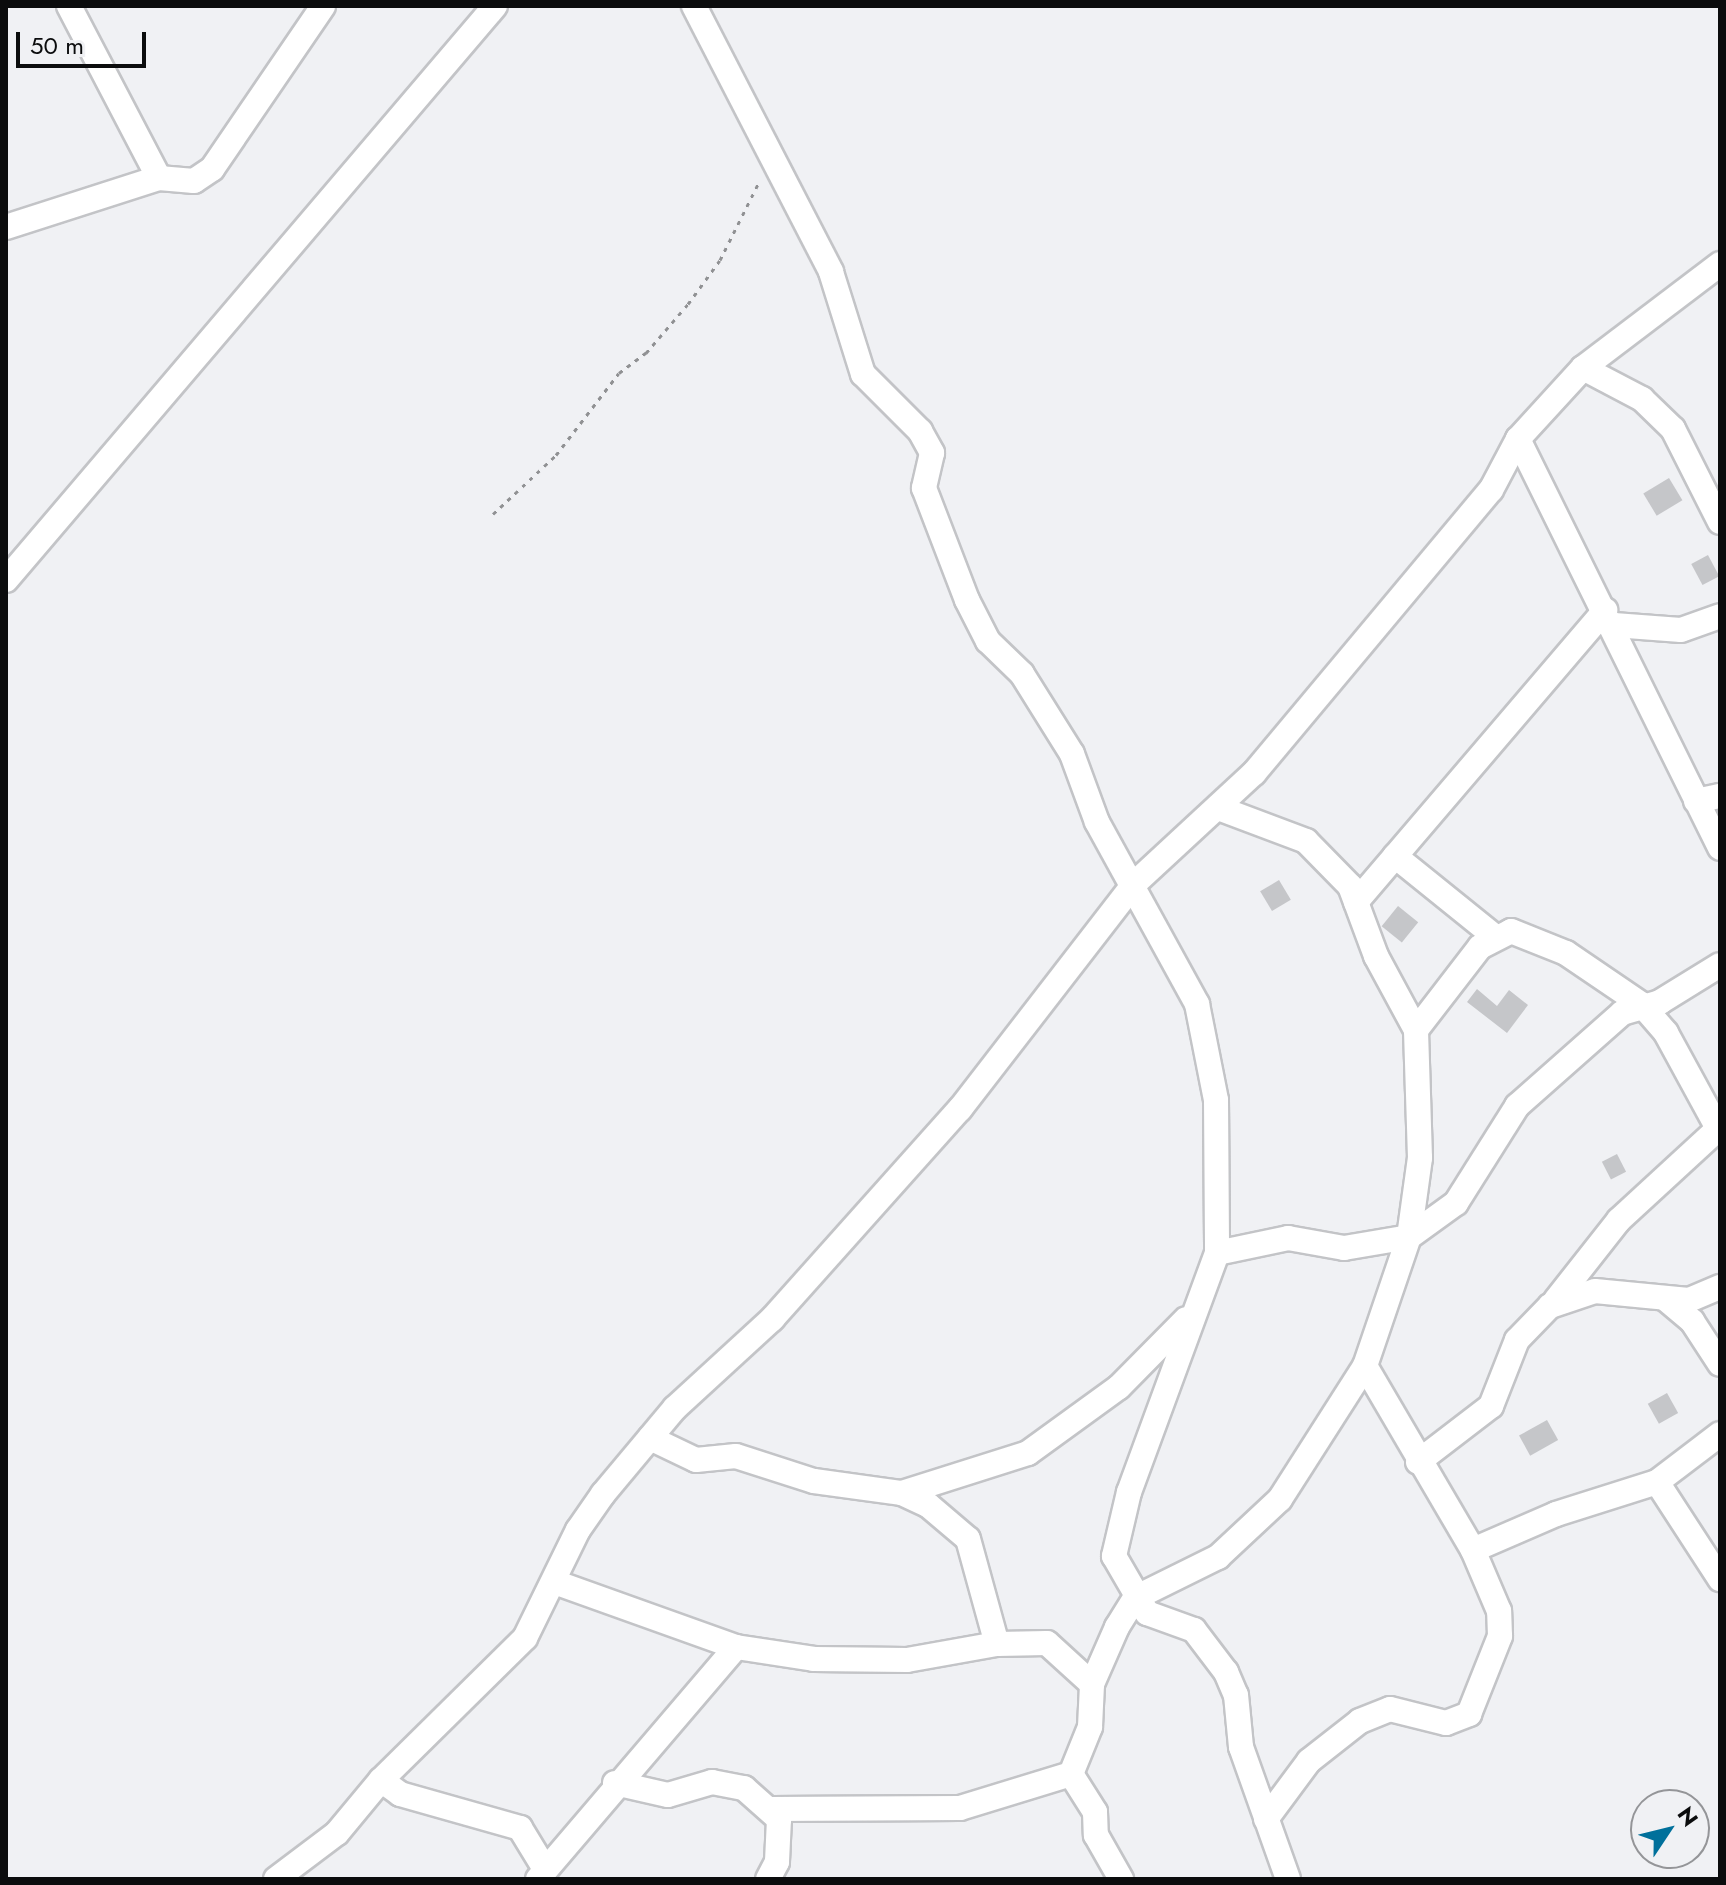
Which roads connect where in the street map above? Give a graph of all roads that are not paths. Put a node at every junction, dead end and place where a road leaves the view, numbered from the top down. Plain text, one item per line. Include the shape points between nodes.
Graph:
1 (69, 6) edge
2 (323, 6) edge
3 (495, 6) edge
4 (694, 6) edge
5 (159, 178) junction
6 (6, 227) edge
7 (1720, 264) edge
8 (1583, 368) junction
9 (1518, 439) junction
10 (1720, 522) edge
11 (6, 580) edge
12 (1720, 616) edge
13 (1610, 618) junction
14 (1720, 796) edge
15 (1696, 801) junction
16 (1221, 809) junction
17 (1720, 848) edge
18 (1395, 856) junction
19 (1134, 884) junction
20 (1356, 902) junction
21 (1494, 936) junction
22 (1720, 965) edge
23 (1641, 1004) junction
24 (1416, 1030) junction
25 (1719, 1130) edge
26 (1409, 1237) junction
27 (1217, 1253) junction
28 (1720, 1287) edge
29 (1667, 1300) junction
30 (1198, 1305) junction
31 (1550, 1306) junction
32 (1720, 1364) edge
33 (1365, 1366) junction
34 (1720, 1434) edge
35 (650, 1438) junction
36 (1418, 1462) junction
37 (1657, 1482) junction
38 (902, 1493) junction
39 (1473, 1550) junction
40 (1720, 1579) edge
41 (557, 1583) junction
42 (1135, 1598) junction
43 (997, 1644) junction
44 (736, 1647) junction
45 (1092, 1684) junction
46 (1071, 1774) junction
47 (381, 1780) junction
48 (615, 1783) junction
49 (772, 1809) junction
50 (1266, 1819) junction
51 (542, 1874) edge
52 (291, 1875) edge
53 (768, 1879) edge
54 (1121, 1879) edge
55 (1288, 1879) edge

1 - 5 street
2 - 5 street via 212,169 194,181
3 - 11 street
4 - 19 street via 831,272 863,374 920,431 932,453 924,488 967,600 988,641 1022,674 1072,754 1097,822
5 - 6 street
7 - 8 street
8 - 9 street
8 - 10 street via 1642,399 1673,429
9 - 13 street
9 - 16 street via 1491,490
12 - 13 street via 1681,630
13 - 15 street
13 - 18 street
14 - 15 street
15 - 17 street
16 - 19 street
16 - 20 street via 1306,841 1350,886
18 - 20 street
18 - 21 street
19 - 27 street via 1197,1004 1216,1100
19 - 35 street via 960,1109 772,1319 675,1408
20 - 24 street
21 - 23 street via 1511,931 1538,937
21 - 24 street
22 - 23 street via 1668,998
23 - 25 street via 1666,1033
23 - 26 street via 1622,1013 1517,1106 1456,1203
24 - 26 street via 1420,1158
25 - 31 street via 1619,1220
26 - 27 street via 1344,1248 1288,1238
26 - 33 street
27 - 30 street
28 - 29 street via 1689,1300
29 - 31 street via 1595,1291
29 - 32 street via 1692,1321
30 - 38 street via 1119,1387 1028,1453
30 - 42 street via 1129,1492 1114,1556
31 - 36 street via 1517,1340 1491,1406
33 - 36 street
33 - 42 street via 1295,1479 1249,1532 1218,1557
34 - 37 street
35 - 38 street via 696,1460 736,1456 814,1481
35 - 41 street via 578,1530
36 - 39 street
37 - 39 street via 1581,1505
37 - 40 street
38 - 43 street via 928,1505 968,1539
39 - 50 street via 1502,1625 1474,1708 1446,1723 1390,1709 1360,1721 1309,1761
41 - 44 street
41 - 47 street via 525,1638
42 - 45 street
42 - 50 street via 1147,1613 1194,1630 1212,1646 1236,1695 1241,1747
43 - 44 street via 907,1660 814,1659
43 - 45 street via 1047,1643
44 - 48 street
45 - 46 street via 1090,1727
46 - 49 street via 960,1808
46 - 54 street via 1095,1812 1096,1835
47 - 51 street via 400,1794 520,1828
47 - 52 street via 337,1833
48 - 49 street via 668,1795 699,1784 728,1784
48 - 51 street
49 - 53 street via 781,1834
50 - 55 street

